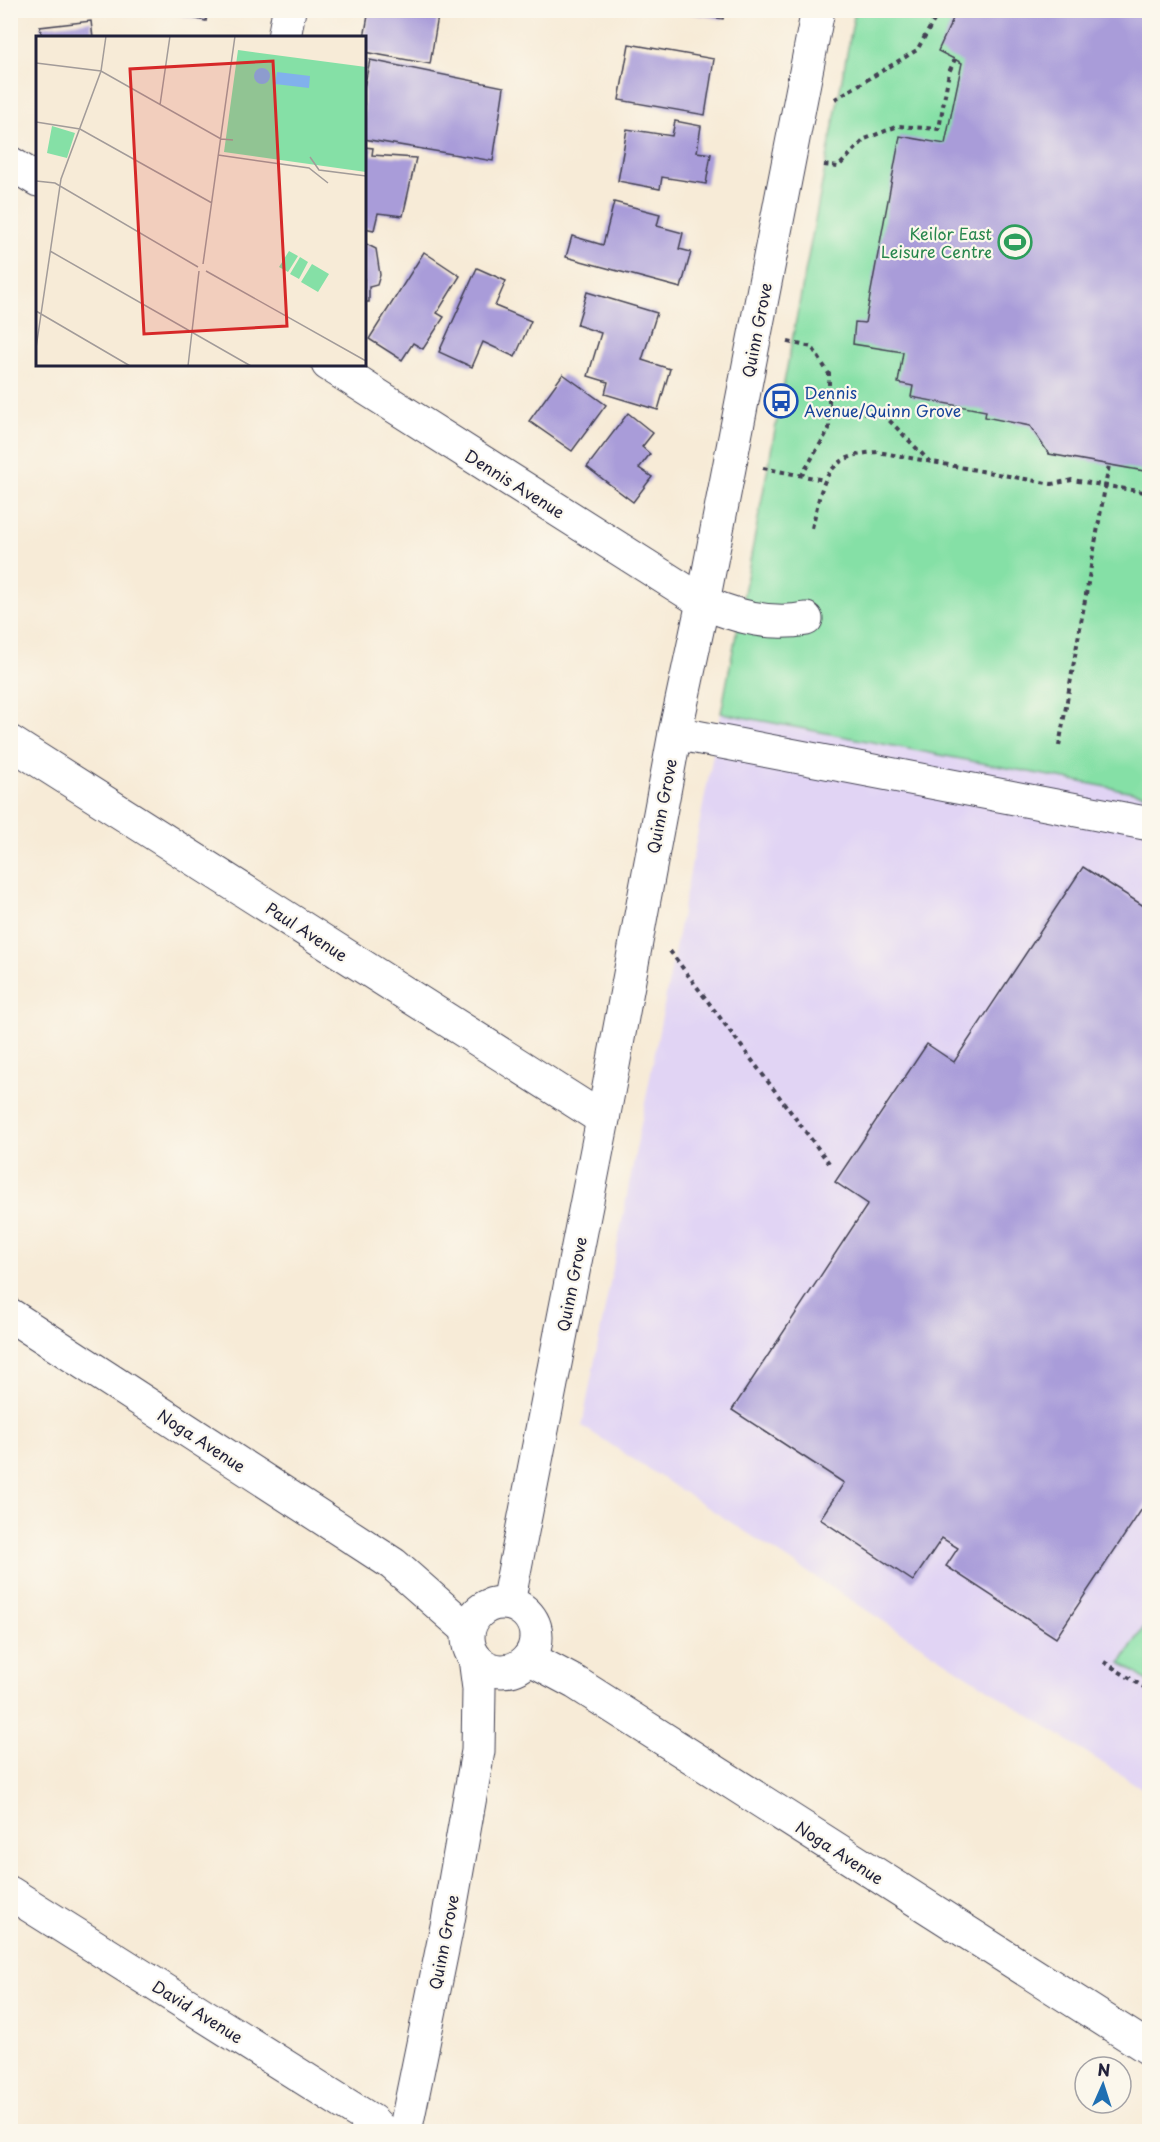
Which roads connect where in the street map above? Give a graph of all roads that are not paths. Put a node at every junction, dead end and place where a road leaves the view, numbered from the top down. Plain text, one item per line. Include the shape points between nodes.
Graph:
1 (289, 10) edge
2 (818, 10) edge
3 (284, 36) edge
4 (10, 163) edge
5 (36, 179) edge
6 (331, 366) edge
7 (703, 602) junction
8 (806, 619) dead end
9 (675, 733) junction
10 (10, 742) edge
11 (1149, 824) edge
12 (603, 1119) junction
13 (10, 1315) edge
14 (393, 1564) junction
15 (499, 1604) junction
16 (472, 1644) junction
17 (522, 1663) junction
18 (478, 1751) junction
19 (10, 1893) edge
20 (1149, 2049) edge
21 (383, 2132) edge
22 (405, 2132) edge

1 - 3 street
2 - 7 street, Quinn Grove
4 - 5 street
6 - 7 street, Dennis Avenue
7 - 8 street, Dennis Avenue via 756,620
7 - 9 street, Quinn Grove
9 - 11 street
9 - 12 street, Quinn Grove
10 - 12 street, Paul Avenue
12 - 15 street, Quinn Grove
13 - 14 street, Noga Avenue
14 - 15 street, Noga Avenue
14 - 16 street, Noga Avenue
15 - 16 street via 480,1611 473,1619
15 - 17 street via 519,1607 535,1624 535,1647
16 - 17 street via 493,1669 503,1671
16 - 18 street, Quinn Grove via 479,1689
17 - 18 street, Quinn Grove via 497,1697
17 - 20 street, Noga Avenue via 576,1683
18 - 22 street, Quinn Grove
19 - 21 street, David Avenue via 372,2121

